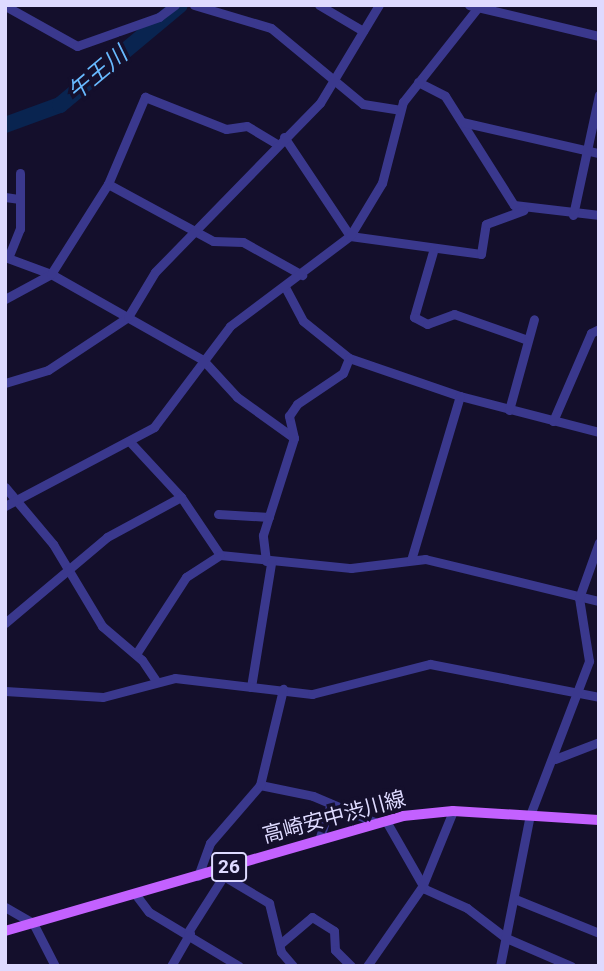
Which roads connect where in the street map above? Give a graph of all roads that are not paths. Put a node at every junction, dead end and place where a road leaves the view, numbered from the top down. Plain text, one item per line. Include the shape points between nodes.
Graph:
1 (175, 5) edge
2 (319, 5) edge
3 (379, 5) edge
4 (199, 6) edge
5 (475, 7) edge
6 (9, 8) edge
7 (363, 31) junction
8 (599, 36) edge
9 (332, 80) junction
10 (418, 82) junction
11 (599, 95) edge
12 (400, 110) junction
13 (462, 122) junction
14 (279, 140) junction
15 (587, 150) junction
16 (599, 153) edge
17 (20, 173) dead end
18 (108, 184) junction
19 (5, 197) edge
20 (20, 199) junction
21 (524, 210) junction
22 (573, 215) junction
23 (599, 215) edge
24 (194, 230) junction
25 (350, 236) junction
26 (434, 248) junction
27 (7, 257) edge
28 (51, 274) junction
29 (302, 275) junction
30 (285, 287) junction
31 (5, 299) edge
32 (128, 317) junction
33 (534, 319) dead end
34 (599, 329) edge
35 (525, 339) junction
36 (349, 358) junction
37 (204, 360) junction
38 (5, 383) edge
39 (460, 396) junction
40 (509, 410) junction
41 (553, 421) junction
42 (599, 432) edge
43 (294, 438) junction
44 (131, 443) junction
45 (5, 487) edge
46 (181, 497) junction
47 (10, 504) edge
48 (218, 514) dead end
49 (269, 516) junction
50 (599, 542) edge
51 (219, 555) junction
52 (411, 560) junction
53 (269, 562) junction
54 (67, 574) junction
55 (579, 598) junction
56 (599, 601) edge
57 (5, 623) edge
58 (136, 654) junction
59 (594, 661) edge
60 (156, 681) junction
61 (251, 687) junction
62 (283, 689) junction
63 (5, 691) edge
64 (580, 696) junction
65 (599, 697) edge
66 (599, 742) edge
67 (555, 759) junction
68 (260, 785) junction
69 (331, 804) junction
70 (453, 811) junction
71 (530, 815) junction
72 (599, 820) edge
73 (381, 822) junction
74 (319, 840) junction
75 (219, 874) junction
76 (198, 876) junction
77 (422, 887) junction
78 (136, 895) junction
79 (515, 899) junction
80 (5, 907) edge
81 (33, 923) junction
82 (5, 931) edge
83 (189, 933) junction
84 (599, 933) edge
85 (506, 939) junction
86 (280, 944) junction
87 (55, 966) edge
88 (171, 966) edge
89 (239, 966) edge
90 (293, 966) edge
91 (351, 966) edge
92 (367, 966) edge
93 (500, 966) edge
94 (571, 966) edge

1 - 6 street via 78,46
2 - 7 street
3 - 7 street
4 - 9 street via 271,28
5 - 8 street
5 - 10 street
7 - 9 street
9 - 12 street via 368,107
9 - 14 street via 320,103
10 - 12 street
10 - 13 street via 439,90
11 - 15 street
12 - 25 street via 382,183
13 - 15 street
13 - 21 street via 499,184
14 - 18 street via 247,126 226,129 145,97
14 - 24 street
14 - 25 street
15 - 16 street
15 - 22 street
17 - 20 street
18 - 24 street
18 - 28 street
19 - 20 street
20 - 27 street via 20,229
21 - 22 street
21 - 26 street via 486,224 481,254
22 - 23 street
24 - 29 street via 219,243 252,246
24 - 32 street via 155,272
25 - 26 street
25 - 29 street
26 - 35 street via 414,317 427,324 454,314
27 - 28 street
28 - 31 street
28 - 32 street
29 - 30 street
30 - 36 street via 303,321
30 - 37 street via 249,309
32 - 37 street
32 - 38 street via 48,370
33 - 35 street
34 - 41 street via 591,333
35 - 40 street
36 - 39 street
36 - 43 street via 327,387 292,409
37 - 43 street via 237,397
37 - 44 street via 163,419
39 - 40 street
39 - 52 street
40 - 41 street
41 - 42 street
43 - 49 street
44 - 46 street
44 - 47 street
45 - 47 street
46 - 51 street
46 - 54 street via 107,537
47 - 54 street via 52,544
48 - 49 street
49 - 53 street
50 - 55 street
51 - 53 street
51 - 58 street via 186,577
52 - 53 street via 351,568
52 - 55 street via 438,561
53 - 61 street
54 - 57 street
54 - 58 street via 102,626
55 - 56 street
55 - 59 street
58 - 60 street
59 - 64 street
60 - 61 street
60 - 63 street via 103,697
61 - 62 street
62 - 64 street via 327,692 450,664 508,684
62 - 68 street
64 - 65 street
64 - 67 street
66 - 67 street
67 - 71 street
68 - 69 street
68 - 76 street via 210,844
69 - 73 street
69 - 74 street
70 - 71 main road, 高崎安中渋川線 / 26
70 - 73 main road, 高崎安中渋川線 / 26
70 - 77 street
71 - 72 main road, 高崎安中渋川線 / 26
71 - 79 street
73 - 74 main road, 高崎安中渋川線 / 26
73 - 77 street
74 - 75 main road, 高崎安中渋川線 / 26
75 - 76 main road, 高崎安中渋川線 / 26
75 - 83 street
75 - 86 street via 256,890 270,903
76 - 78 main road, 高崎安中渋川線 / 26
77 - 85 street via 467,908
77 - 92 street
78 - 81 main road, 高崎安中渋川線 / 26
78 - 83 street via 149,912
79 - 84 street
79 - 85 street
80 - 81 street
81 - 82 main road, 高崎安中渋川線 / 26
81 - 87 street
83 - 88 street
83 - 89 street
85 - 93 street
85 - 94 street
86 - 90 street
86 - 91 street via 312,918 334,931 335,950

